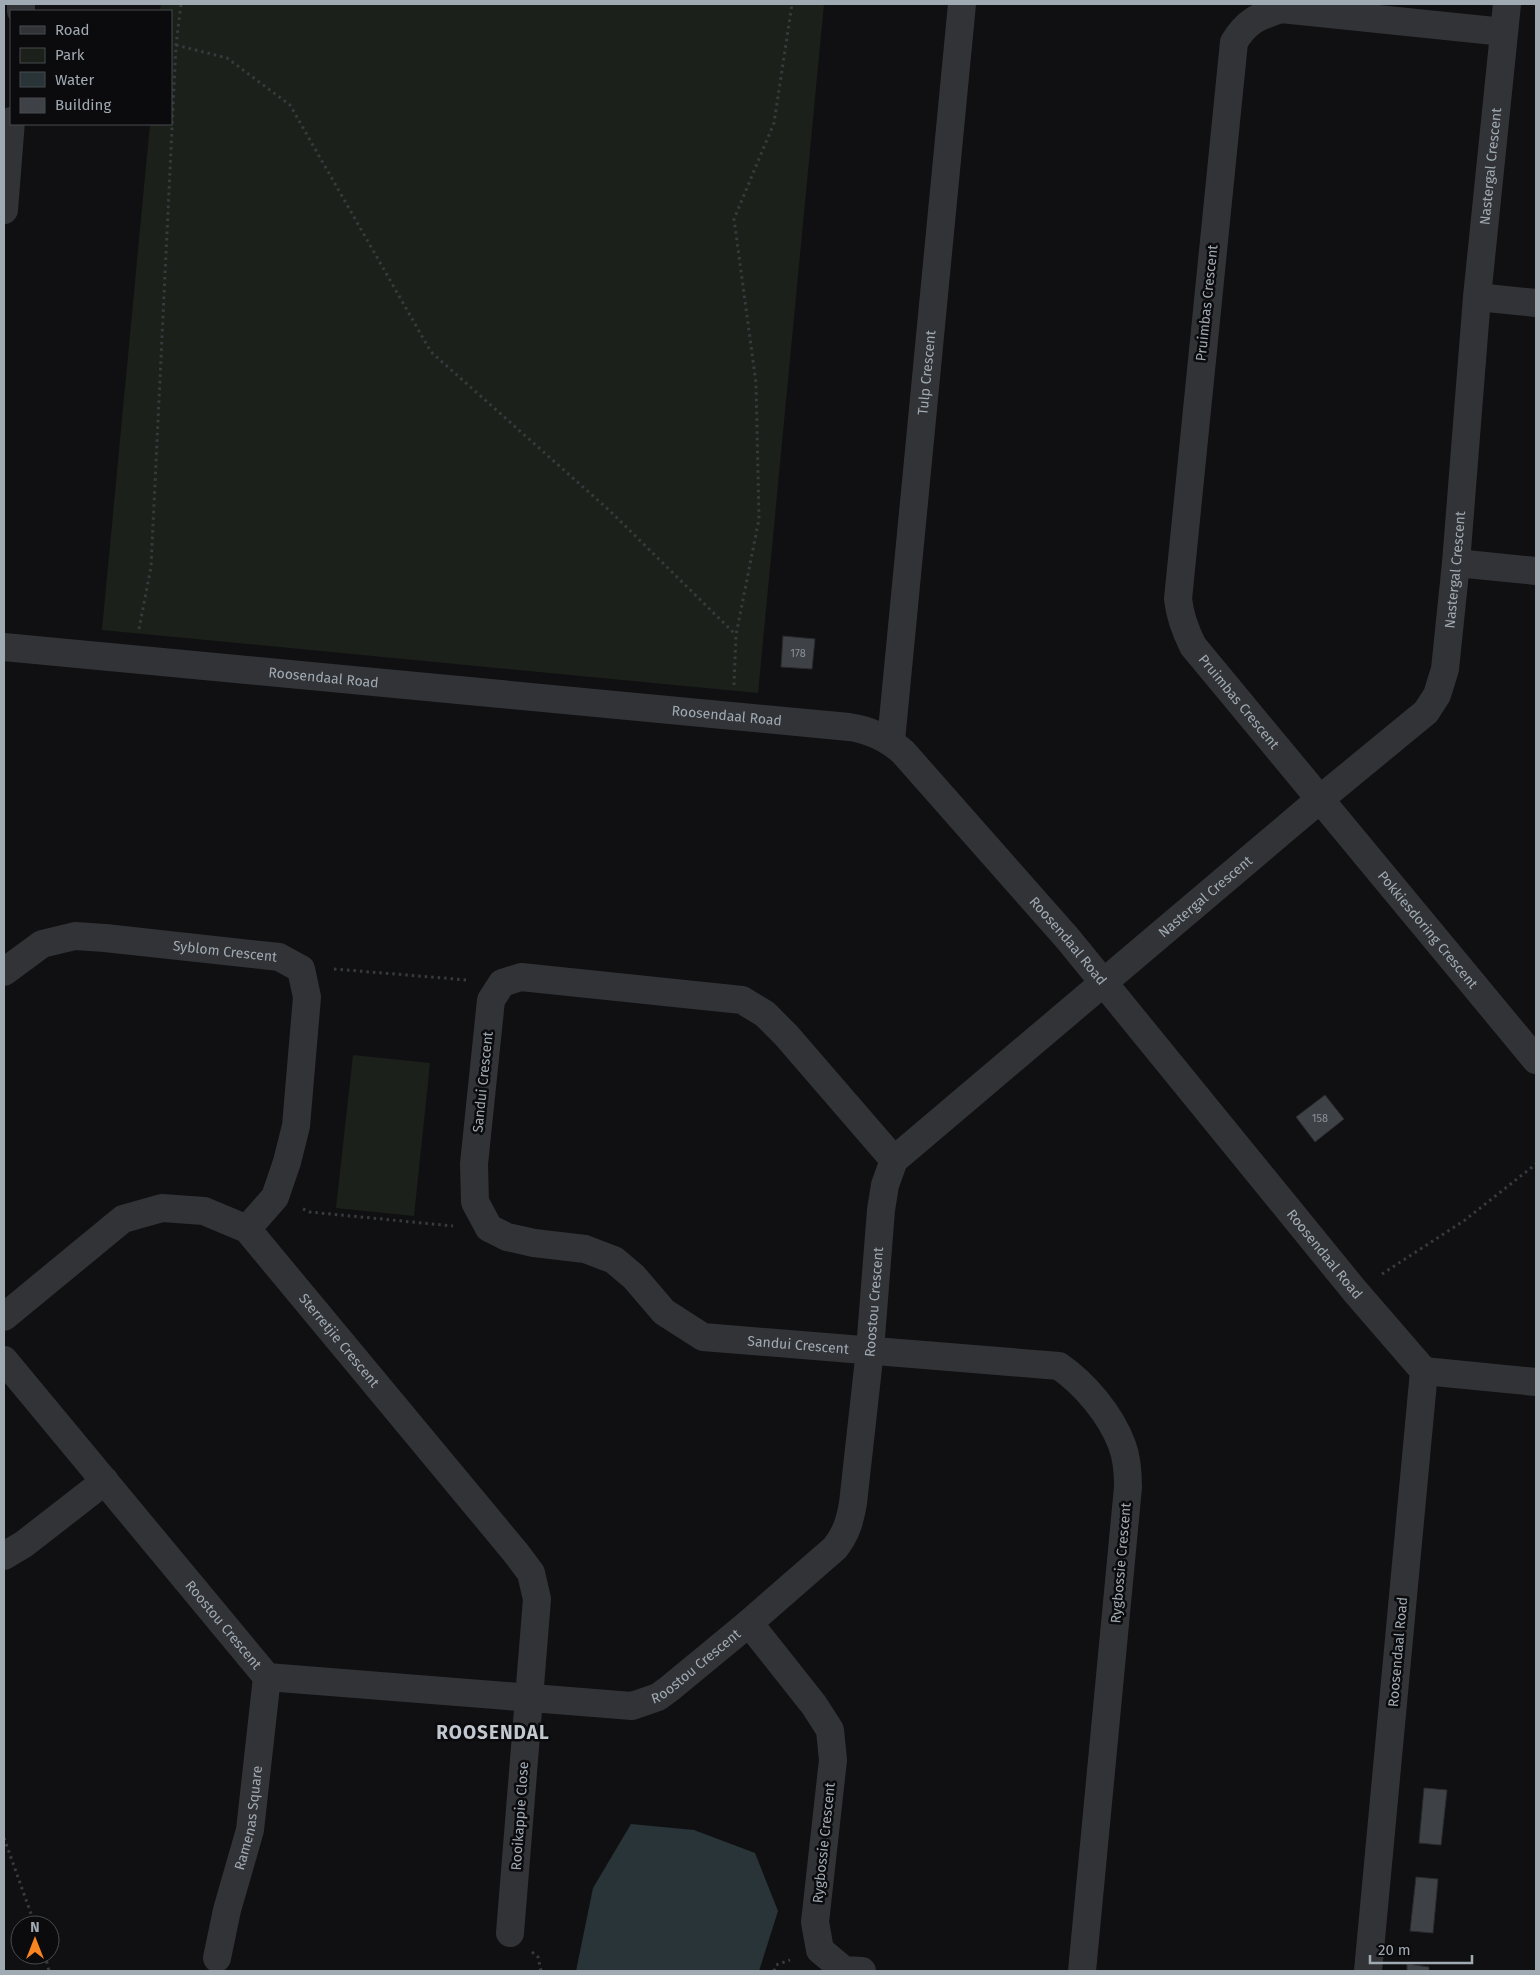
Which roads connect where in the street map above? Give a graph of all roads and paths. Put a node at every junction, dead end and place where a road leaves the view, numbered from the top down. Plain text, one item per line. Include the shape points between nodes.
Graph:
1 (181, 4) edge
2 (792, 4) edge
3 (962, 4) edge
4 (1507, 4) edge
5 (1504, 32) junction
6 (176, 45) junction
7 (11, 125) edge
8 (4, 210) edge
9 (1477, 297) junction
10 (1536, 303) edge
11 (1456, 563) junction
12 (1536, 571) edge
13 (736, 635) junction
14 (4, 647) edge
15 (133, 659) junction
16 (732, 715) junction
17 (891, 741) junction
18 (1319, 800) junction
19 (301, 969) junction
20 (4, 972) edge
21 (1103, 982) junction
22 (502, 983) junction
23 (1536, 1060) edge
24 (894, 1160) junction
25 (1536, 1164) edge
26 (275, 1197) junction
27 (489, 1228) junction
28 (247, 1229) junction
29 (1354, 1290) junction
30 (4, 1318) edge
31 (870, 1350) junction
32 (4, 1360) edge
33 (1424, 1371) junction
34 (1536, 1382) edge
35 (104, 1481) junction
36 (4, 1556) edge
37 (749, 1623) junction
38 (267, 1677) junction
39 (529, 1698) junction
40 (4, 1838) edge
41 (31, 1915) edge
42 (510, 1933) dead end
43 (218, 1958) dead end
44 (862, 1971) edge
45 (1082, 1971) edge
46 (1368, 1971) edge

1 - 6 path
2 - 13 path via 774,123 734,219 756,383 759,519
3 - 17 street, Tulp Crescent
4 - 5 street, Nastergal Crescent
5 - 9 street, Nastergal Crescent
5 - 18 street, Pruimbas Crescent via 1281,9 1255,19 1243,28 1234,42 1179,608 1184,629 1193,646
6 - 13 path via 227,58 290,105 431,352 610,511
6 - 15 path via 151,567
7 - 8 street
9 - 10 street
9 - 11 street, Nastergal Crescent
11 - 12 street
11 - 18 street, Nastergal Crescent via 1445,669 1437,695 1426,712
13 - 16 path
14 - 15 street, Roosendaal Road
15 - 16 street, Roosendaal Road
16 - 17 street, Roosendaal Road via 862,728
17 - 21 street, Roosendaal Road
18 - 21 street, Nastergal Crescent
18 - 23 street, Pokkiesdoring Crescent
19 - 20 street, Syblom Crescent via 279,957 75,936 42,944
19 - 22 path
19 - 26 street via 307,997 296,1126
21 - 24 street
21 - 29 street, Roosendaal Road
22 - 24 street via 521,977 742,1000 766,1014 786,1035
22 - 27 street, Sandui Crescent via 491,1000 474,1164 475,1202
24 - 31 street, Roostou Crescent via 881,1210
25 - 29 path via 1465,1220 1397,1266
26 - 27 path via 310,1212
26 - 28 street
27 - 31 street, Sandui Crescent via 507,1237 584,1249 614,1260 634,1276 664,1312 703,1337
28 - 30 street, Sterretjie Crescent via 204,1211 162,1208 123,1219
28 - 39 street, Sterretjie Crescent via 531,1573 537,1599
29 - 33 street, Roosendaal Road
31 - 37 street, Roostou Crescent via 850,1522 835,1548
31 - 45 street, Rygbossie Crescent via 1059,1366 1072,1375 1097,1403 1123,1446 1128,1487
32 - 35 street, Roostou Crescent
33 - 34 street
33 - 46 street, Roosendaal Road
35 - 36 street
35 - 38 street, Roostou Crescent
37 - 39 street, Roostou Crescent via 658,1697 646,1703 618,1706
37 - 44 street, Rygbossie Crescent via 830,1730 832,1760 815,1922 820,1950 844,1970
38 - 39 street, Roostou Crescent
38 - 43 street, Ramenas Square via 250,1830 227,1910
39 - 42 street, Rooikappie Close
40 - 41 path

